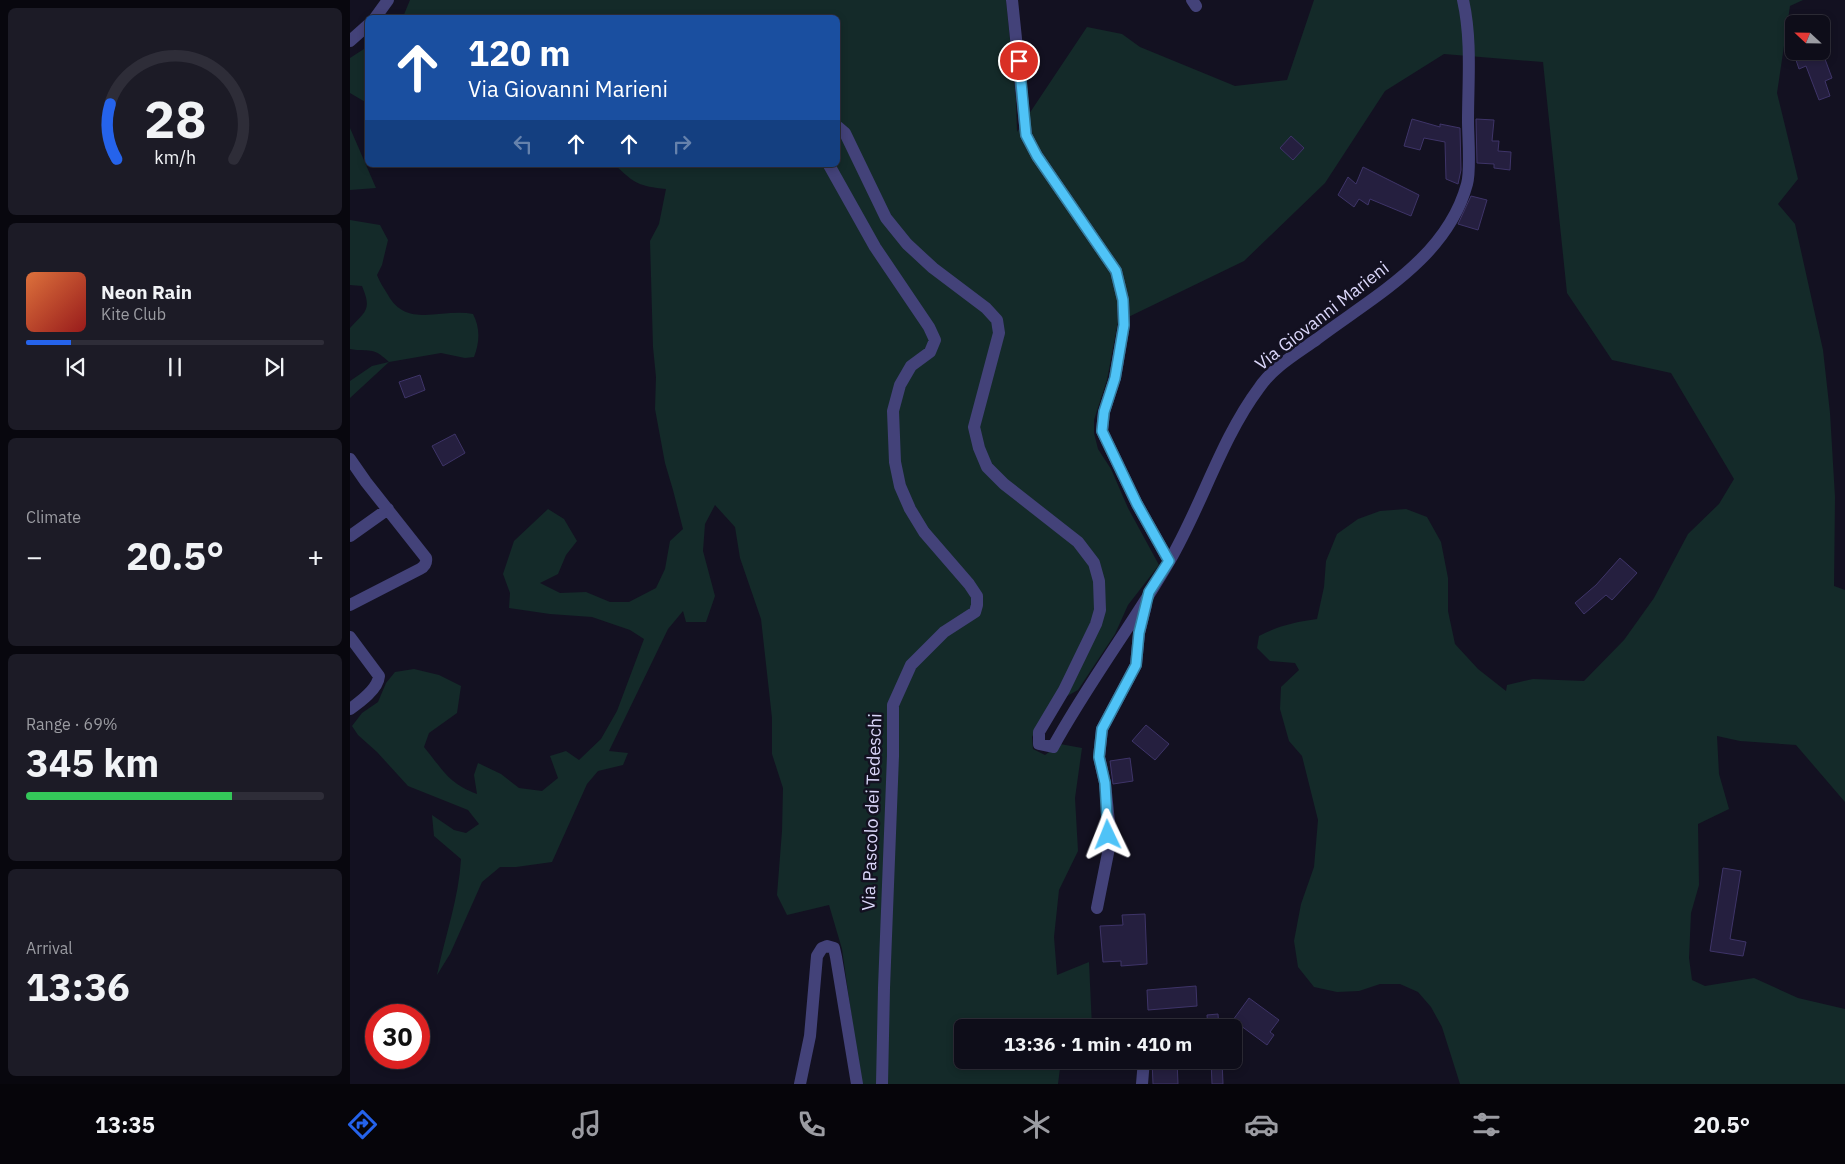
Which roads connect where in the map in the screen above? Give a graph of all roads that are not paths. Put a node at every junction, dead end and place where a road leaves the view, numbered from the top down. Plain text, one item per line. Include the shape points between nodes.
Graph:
1 (388, 0) edge
2 (1012, 0) edge
3 (1463, 0) edge
4 (378, 15) edge
5 (365, 28) edge
6 (350, 42) edge
7 (840, 129) edge
8 (830, 167) edge
9 (350, 458) edge
10 (388, 509) junction
11 (350, 536) edge
12 (1169, 561) junction
13 (1149, 592) junction
14 (350, 605) edge
15 (350, 637) edge
16 (350, 709) edge
17 (1097, 908) dead end
18 (1143, 1069) edge
19 (800, 1084) edge
20 (857, 1084) edge
21 (882, 1084) edge
22 (1142, 1084) edge

1 - 4 street
2 - 12 street via 1026,135 1116,271 1123,300 1124,325 1102,431
3 - 12 street, Via Giovanni Marieni via 1469,50 1468,182 1454,219 1434,248 1407,273 1268,375 1245,409
5 - 6 street
7 - 13 street, Via Giovanni Marieni via 886,218 907,244 997,320 999,333 974,427 987,466 1004,484 1078,542 1094,563 1100,597 1096,624 1064,690 1039,732 1039,744 1053,747
8 - 21 street, Via Pascolo dei Tedeschi via 875,247 929,326 935,340 930,352 911,366 900,385 893,411 895,462 900,486 924,532 977,596 975,612 944,632 911,665 893,705
9 - 10 street
10 - 11 street
10 - 14 street via 426,558 425,564
12 - 13 street, Via Giovanni Marieni
13 - 17 street via 1139,633 1136,665 1102,729 1099,757 1109,822 1108,848
15 - 16 street via 379,676 376,685
18 - 22 street
19 - 20 street via 810,1036 817,956 827,946 834,948 836,957

